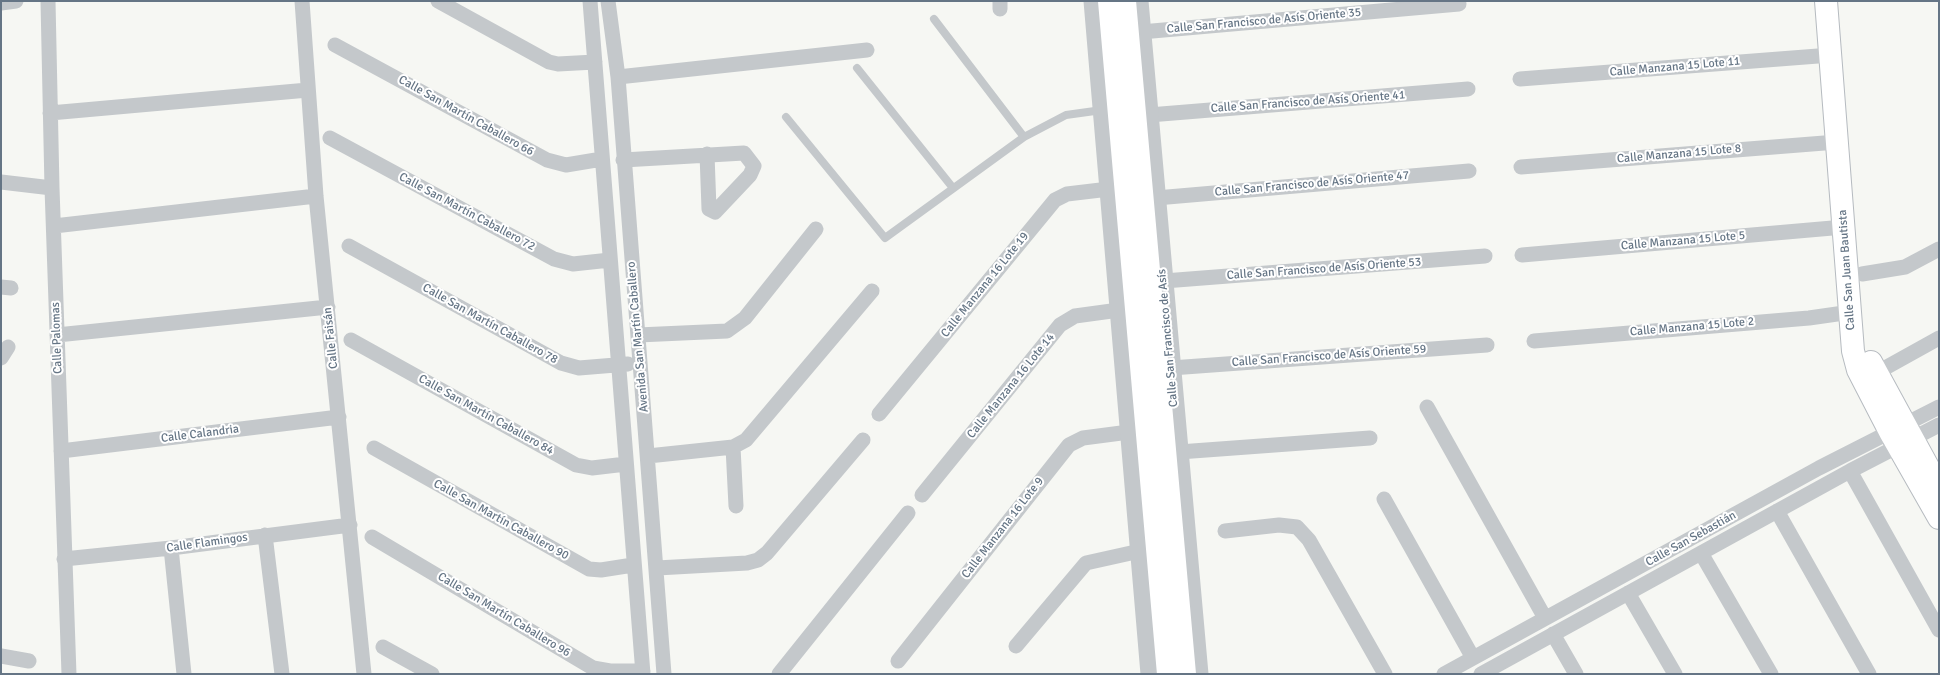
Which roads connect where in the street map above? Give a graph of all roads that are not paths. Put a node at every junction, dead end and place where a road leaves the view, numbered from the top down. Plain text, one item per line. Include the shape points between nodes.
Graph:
1 (16, 1) edge
2 (48, 1) edge
3 (302, 1) edge
4 (438, 1) edge
5 (590, 1) edge
6 (608, 1) edge
7 (1093, 1) edge
8 (1109, 1) edge
9 (1125, 1) edge
10 (1139, 1) edge
11 (1826, 1) edge
12 (1841, 1) edge
13 (1, 3) edge
14 (1459, 4) dead end
15 (934, 19) dead end
16 (1141, 32) junction
17 (335, 45) dead end
18 (867, 50) dead end
19 (1831, 55) junction
20 (595, 62) junction
21 (857, 68) dead end
22 (618, 77) junction
23 (1520, 79) dead end
24 (1468, 89) dead end
25 (308, 90) junction
26 (1102, 110) junction
27 (50, 113) junction
28 (1149, 115) junction
29 (786, 117) dead end
30 (1024, 137) junction
31 (330, 138) dead end
32 (1837, 142) junction
33 (707, 154) dead end
34 (602, 159) junction
35 (623, 160) junction
36 (1521, 167) dead end
37 (1469, 171) dead end
38 (1, 182) edge
39 (52, 188) junction
40 (953, 188) junction
41 (1109, 190) junction
42 (316, 196) junction
43 (1156, 198) junction
44 (54, 226) junction
45 (1844, 227) junction
46 (816, 229) dead end
47 (349, 246) dead end
48 (1939, 249) edge
49 (1522, 255) dead end
50 (1485, 256) dead end
51 (610, 260) junction
52 (1862, 274) junction
53 (1164, 281) junction
54 (872, 291) dead end
55 (328, 307) junction
56 (1119, 310) junction
57 (1850, 312) junction
58 (57, 335) junction
59 (638, 336) junction
60 (1939, 338) edge
61 (351, 340) dead end
62 (1534, 341) dead end
63 (1487, 345) dead end
64 (640, 363) junction
65 (618, 365) junction
66 (1171, 368) junction
67 (1876, 373) junction
68 (1427, 407) dead end
69 (1939, 407) edge
70 (879, 414) dead end
71 (339, 417) junction
72 (1939, 425) edge
73 (1130, 432) junction
74 (1902, 435) junction
75 (1370, 438) dead end
76 (863, 440) dead end
77 (733, 447) junction
78 (374, 448) dead end
79 (61, 451) junction
80 (1179, 452) junction
81 (648, 456) junction
82 (626, 464) junction
83 (1850, 471) junction
84 (1938, 485) edge
85 (922, 494) dead end
86 (1384, 499) dead end
87 (736, 506) dead end
88 (1777, 511) junction
89 (908, 513) dead end
90 (1939, 518) edge
91 (350, 525) junction
92 (1225, 532) dead end
93 (265, 535) junction
94 (372, 537) dead end
95 (170, 548) junction
96 (1140, 551) junction
97 (1701, 553) junction
98 (64, 559) junction
99 (634, 565) junction
100 (657, 568) junction
101 (1628, 593) junction
102 (1545, 618) junction
103 (1939, 630) edge
104 (1553, 634) junction
105 (1016, 646) dead end
106 (383, 647) dead end
107 (1, 656) edge
108 (1473, 658) junction
109 (29, 661) dead end
110 (898, 661) dead end
111 (643, 673) edge
112 (69, 674) edge
113 (184, 674) edge
114 (282, 674) edge
115 (364, 674) edge
116 (432, 674) edge
117 (664, 674) edge
118 (779, 674) edge
119 (1150, 674) edge
120 (1168, 674) edge
121 (1185, 674) edge
122 (1198, 674) edge
123 (1385, 674) edge
124 (1444, 674) edge
125 (1481, 674) edge
126 (1576, 674) edge
127 (1675, 674) edge
128 (1771, 674) edge
129 (1869, 674) edge

1 - 13 street
2 - 27 street, Calle Palomas
3 - 25 street, Calle Faisán
4 - 20 street via 549,62
5 - 20 street, Avenida San Martín Caballero
6 - 22 street, Avenida San Martín Caballero
7 - 26 street
8 - 120 main road
9 - 121 main road, Calle San Francisco de Asís
10 - 16 street, Calle San Francisco de Asís
11 - 19 main road, Calle San Juan Bautista
12 - 52 main road, Calle San Juan Bautista
14 - 16 street, Calle San Francisco de Asís Oriente 35
15 - 30 lane
16 - 28 street, Calle San Francisco de Asís
17 - 34 street, Calle San Martín Caballero 66 via 547,160 566,165
18 - 22 street
19 - 23 street, Calle Manzana 15 Lote 11
19 - 32 main road, Calle San Juan Bautista
20 - 34 street, Avenida San Martín Caballero
21 - 40 lane
22 - 35 street, Avenida San Martín Caballero
24 - 28 street, Calle San Francisco de Asís Oriente 41
25 - 27 street
25 - 42 street, Calle Faisán
26 - 30 lane via 1066,115
26 - 41 street
27 - 39 street, Calle Palomas
28 - 43 street, Calle San Francisco de Asís
29 - 40 lane via 885,238
30 - 40 lane
31 - 51 street, Calle San Martín Caballero 72 via 554,259 573,264
32 - 36 street, Calle Manzana 15 Lote 8
32 - 45 main road, Calle San Juan Bautista
33 - 35 street
34 - 51 street, Avenida San Martín Caballero
35 - 59 street, Avenida San Martín Caballero
37 - 43 street, Calle San Francisco de Asís Oriente 47
38 - 39 street
39 - 44 street, Calle Palomas
41 - 56 street
41 - 70 street, Calle Manzana 16 Lote 19 via 1067,194 1055,200
42 - 44 street
42 - 55 street, Calle Faisán
43 - 53 street, Calle San Francisco de Asís
44 - 58 street, Calle Palomas
45 - 49 street, Calle Manzana 15 Lote 5
45 - 57 main road, Calle San Juan Bautista
46 - 59 street via 736,326 727,331
47 - 65 street, Calle San Martín Caballero 78 via 561,363 579,368
48 - 52 street via 1905,267
50 - 53 street, Calle San Francisco de Asís Oriente 53
51 - 65 street, Avenida San Martín Caballero
52 - 67 main road, Calle San Juan Bautista via 1866,344
53 - 66 street, Calle San Francisco de Asís
54 - 77 street via 746,440
55 - 58 street
55 - 71 street, Calle Faisán
56 - 73 street
56 - 85 street, Calle Manzana 16 Lote 14 via 1076,316 1060,325
57 - 62 street, Calle Manzana 15 Lote 2 via 1809,318
57 - 74 main road, Calle San Juan Bautista via 1853,351 1858,370
58 - 79 street, Calle Palomas
59 - 64 street, Avenida San Martín Caballero
60 - 67 street
61 - 82 street, Calle San Martín Caballero 84 via 576,465 592,468
63 - 66 street, Calle San Francisco de Asís Oriente 59
64 - 65 street, Calle San Martín Caballero 78
64 - 81 street, Avenida San Martín Caballero
65 - 82 street, Avenida San Martín Caballero
66 - 80 street, Calle San Francisco de Asís
67 - 74 main road, Calle San Juan Bautista
68 - 102 street
69 - 74 street, Calle San Sebastián
71 - 79 street, Calle Calandria
71 - 91 street, Calle Faisán
72 - 74 street, Calle San Sebastián
73 - 96 street
73 - 110 street, Calle Manzana 16 Lote 9 via 1083,438 1069,445
74 - 83 street, Calle San Sebastián
74 - 84 main road, Calle San Juan Bautista
74 - 90 main road, Calle San Juan Bautista
74 - 102 street, Calle San Sebastián via 1819,468
75 - 80 street
76 - 100 street via 767,553 758,560 746,563
77 - 81 street
77 - 87 street
78 - 99 street, Calle San Martín Caballero 90 via 589,569 601,570
79 - 98 street, Calle Palomas
80 - 122 street, Calle San Francisco de Asís
81 - 100 street, Avenida San Martín Caballero
82 - 99 street, Avenida San Martín Caballero
83 - 88 street, Calle San Sebastián
83 - 103 street
86 - 108 street
88 - 97 street, Calle San Sebastián
88 - 129 street
89 - 118 street
91 - 93 street, Calle Flamingos
91 - 115 street, Calle Faisán
92 - 123 street via 1279,525 1297,527 1309,540
93 - 95 street, Calle Flamingos
93 - 114 street
94 - 111 street, Calle San Martín Caballero 96 via 593,668
95 - 98 street, Calle Flamingos
95 - 113 street
96 - 105 street via 1086,563
96 - 119 street
97 - 101 street, Calle San Sebastián
97 - 128 street
98 - 112 street, Calle Palomas
99 - 111 street, Avenida San Martín Caballero
100 - 117 street, Avenida San Martín Caballero
101 - 104 street, Calle San Sebastián
101 - 127 street
102 - 108 street, Calle San Sebastián
104 - 125 street, Calle San Sebastián
104 - 126 street
106 - 116 street
107 - 109 street
108 - 124 street, Calle San Sebastián

